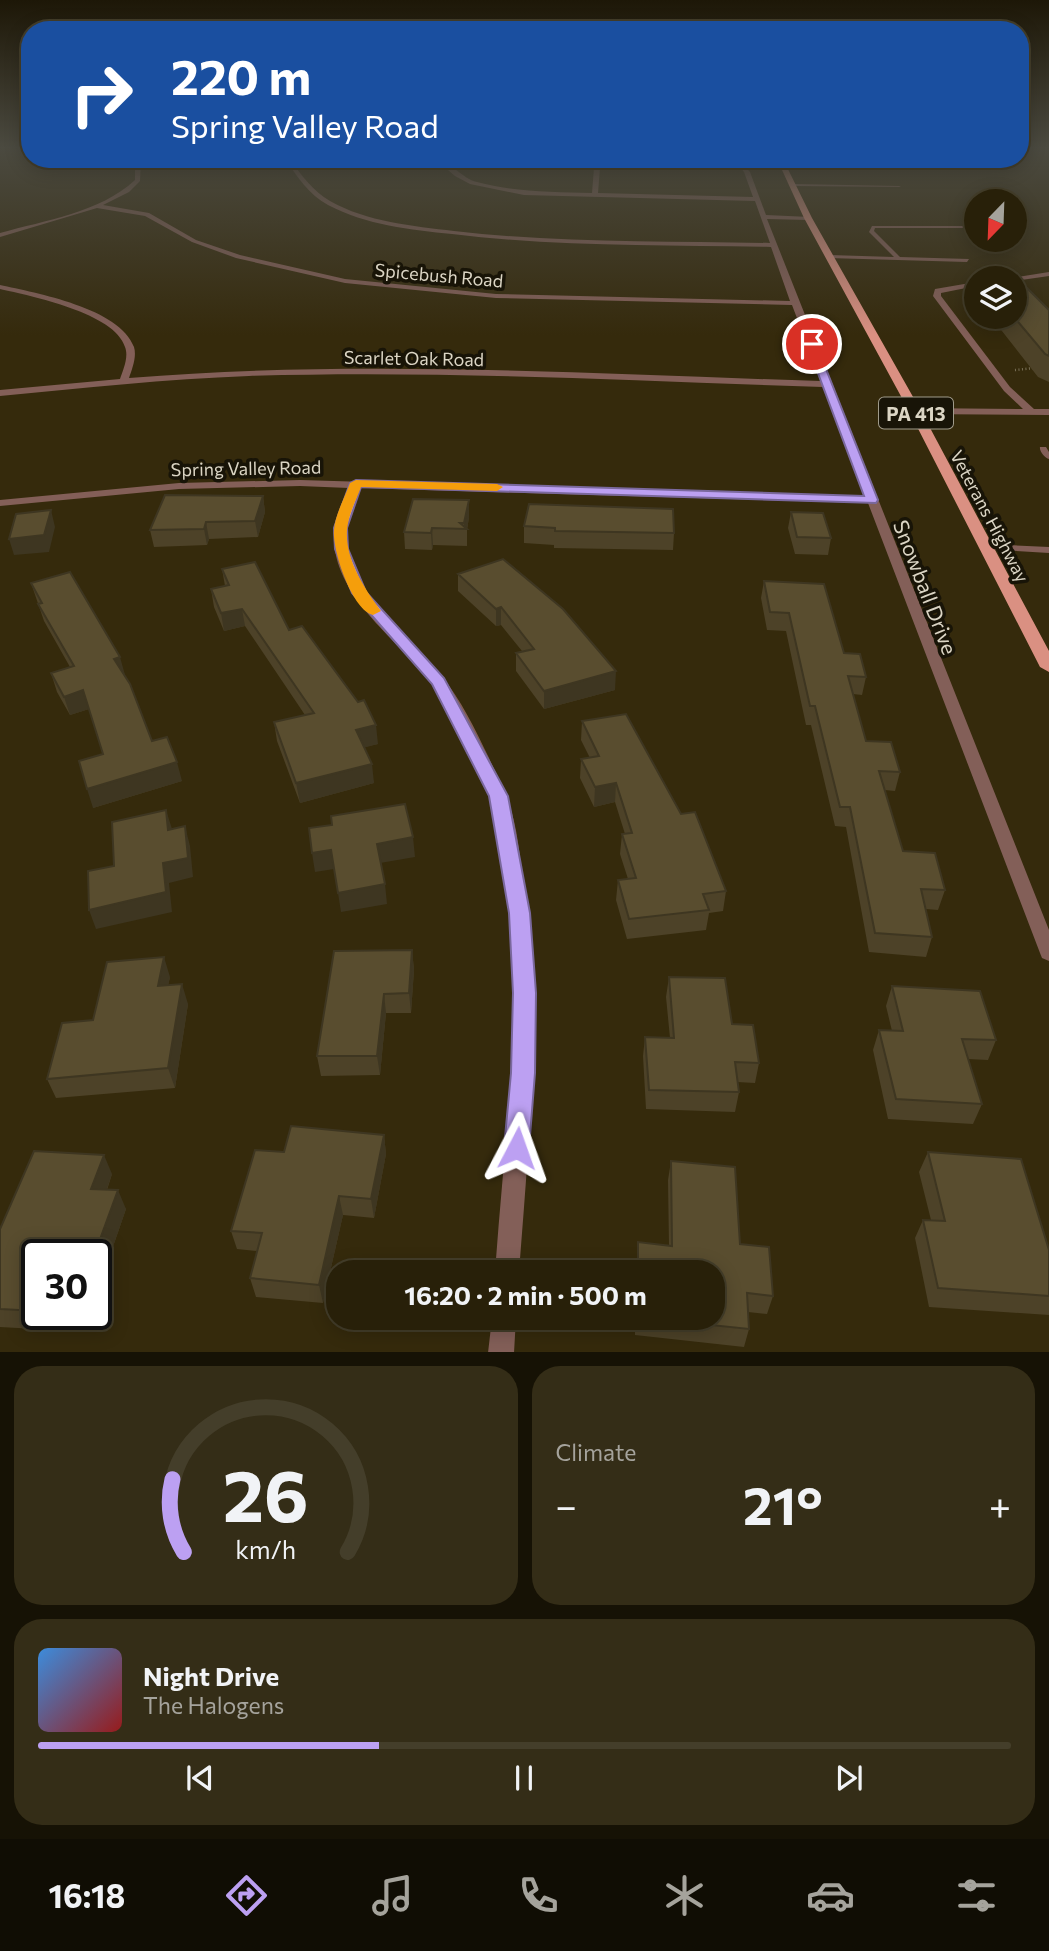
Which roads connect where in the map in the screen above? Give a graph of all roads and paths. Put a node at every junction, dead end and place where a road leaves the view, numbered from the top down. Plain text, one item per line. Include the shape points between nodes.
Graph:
1 (85, 209) edge
2 (115, 209) edge
3 (344, 209) edge
4 (759, 209) edge
5 (804, 209) edge
6 (763, 217) junction
7 (808, 218) junction
8 (964, 227) edge
9 (0, 235) edge
10 (773, 244) junction
11 (830, 257) junction
12 (898, 258) junction
13 (967, 260) dead end
14 (1049, 274) edge
15 (1027, 277) edge
16 (964, 286) edge
17 (0, 287) edge
18 (795, 303) junction
19 (1037, 368) edge
20 (993, 370) junction
21 (124, 380) junction
22 (828, 384) junction
23 (0, 393) edge
24 (915, 411) junction
25 (1032, 412) junction
26 (1049, 412) edge
27 (1043, 449) dead end
28 (1049, 457) edge
29 (356, 483) junction
30 (872, 500) junction
31 (0, 503) edge
32 (986, 547) junction
33 (1049, 551) edge
34 (1049, 667) edge
35 (1049, 953) edge
36 (508, 1260) edge
37 (503, 1330) edge
38 (501, 1352) edge

1 - 9 street
2 - 18 street, Spicebush Road via 146,214 194,241 238,257 345,281 496,296
3 - 10 street via 408,226 510,238
4 - 6 street, Snowball Drive
5 - 7 main road, Veterans Highway / PA 413
6 - 7 street
6 - 10 street, Snowball Drive
7 - 11 main road, Veterans Highway / PA 413
8 - 12 lane via 874,227 871,231
10 - 18 street, Snowball Drive
11 - 12 lane
11 - 24 main road, Veterans Highway / PA 413
12 - 13 lane
14 - 15 street
16 - 20 street via 938,291 937,296
17 - 21 street via 74,307 118,330 131,350
18 - 22 street, Snowball Drive
19 - 20 path
20 - 25 street
21 - 22 street, Scarlet Oak Road via 396,372
21 - 23 street, Scarlet Oak Road
22 - 30 street, Snowball Drive
24 - 25 street
24 - 32 main road, Veterans Highway / PA 413
25 - 26 street
27 - 28 lane
29 - 30 street, Spring Valley Road
29 - 31 street, Spring Valley Road via 178,486
29 - 36 street via 340,528 347,567 359,593 447,695 499,796 508,839 520,913 524,993 523,1073
30 - 35 street, Snowball Drive
32 - 33 lane
32 - 34 main road, Veterans Highway / PA 413
37 - 38 street

